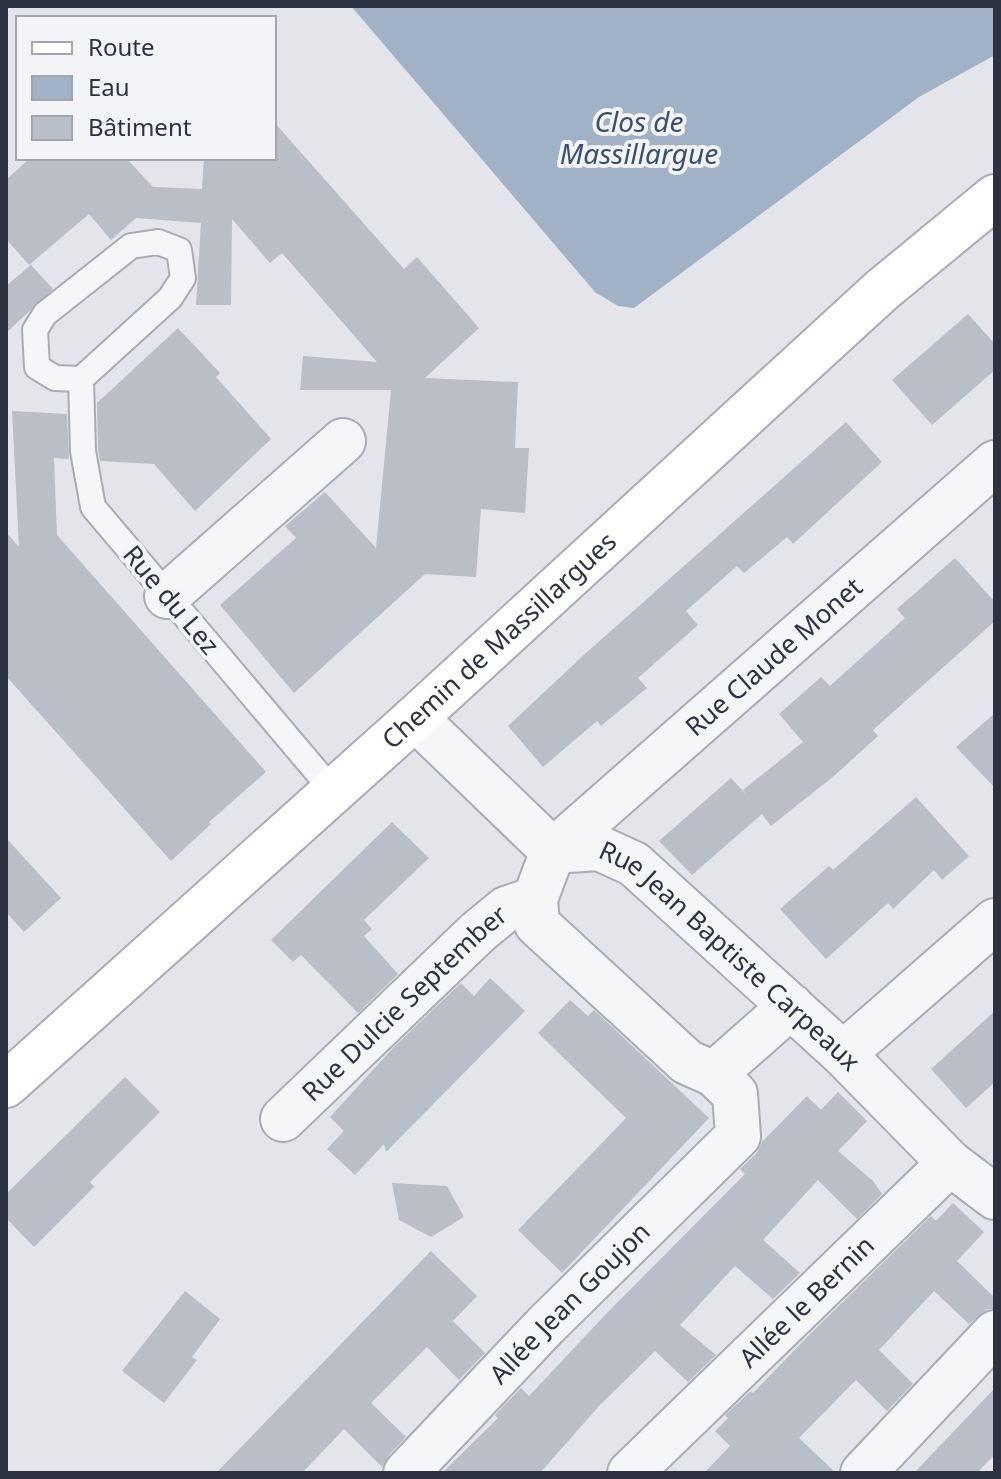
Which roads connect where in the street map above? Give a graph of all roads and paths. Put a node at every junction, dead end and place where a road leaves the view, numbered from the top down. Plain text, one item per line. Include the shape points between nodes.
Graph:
1 (995, 197) edge
2 (81, 379) junction
3 (343, 441) dead end
4 (995, 463) edge
5 (167, 596) junction
6 (415, 718) junction
7 (333, 791) junction
8 (553, 851) junction
9 (535, 899) junction
10 (995, 921) edge
11 (791, 1006) junction
12 (843, 1054) junction
13 (714, 1074) junction
14 (6, 1085) edge
15 (283, 1119) dead end
16 (950, 1163) junction
17 (995, 1197) edge
18 (995, 1333) edge
19 (406, 1473) edge
20 (630, 1473) edge
21 (863, 1473) edge

1 - 6 street, Chemin de Massillargues via 882,290
2 - 2 lane via 170,298 183,278 179,250 158,242 131,246 45,314 35,330 37,367 55,378
2 - 5 lane, Rue du Lez via 83,451 93,507
3 - 5 street
4 - 8 street, Rue Claude Monet
5 - 7 lane, Rue du Lez
6 - 7 street, Chemin de Massillargues
6 - 8 street, Rue Jean Baptiste Carpeaux
7 - 14 street, Chemin de Massillargues
8 - 9 street
8 - 11 street, Rue Jean Baptiste Carpeaux via 599,848 634,864
9 - 13 street via 537,924 687,1062
9 - 15 street, Rue Dulcie September via 506,909 478,932
10 - 12 street
11 - 12 street, Rue Jean Baptiste Carpeaux
11 - 13 street
12 - 16 street, Rue Jean Baptiste Carpeaux
13 - 19 street, Allée Jean Goujon via 735,1094 738,1136 545,1326
16 - 17 street, Rue Jean Baptiste Carpeaux
16 - 20 street, Allée le Bernin
18 - 21 street

